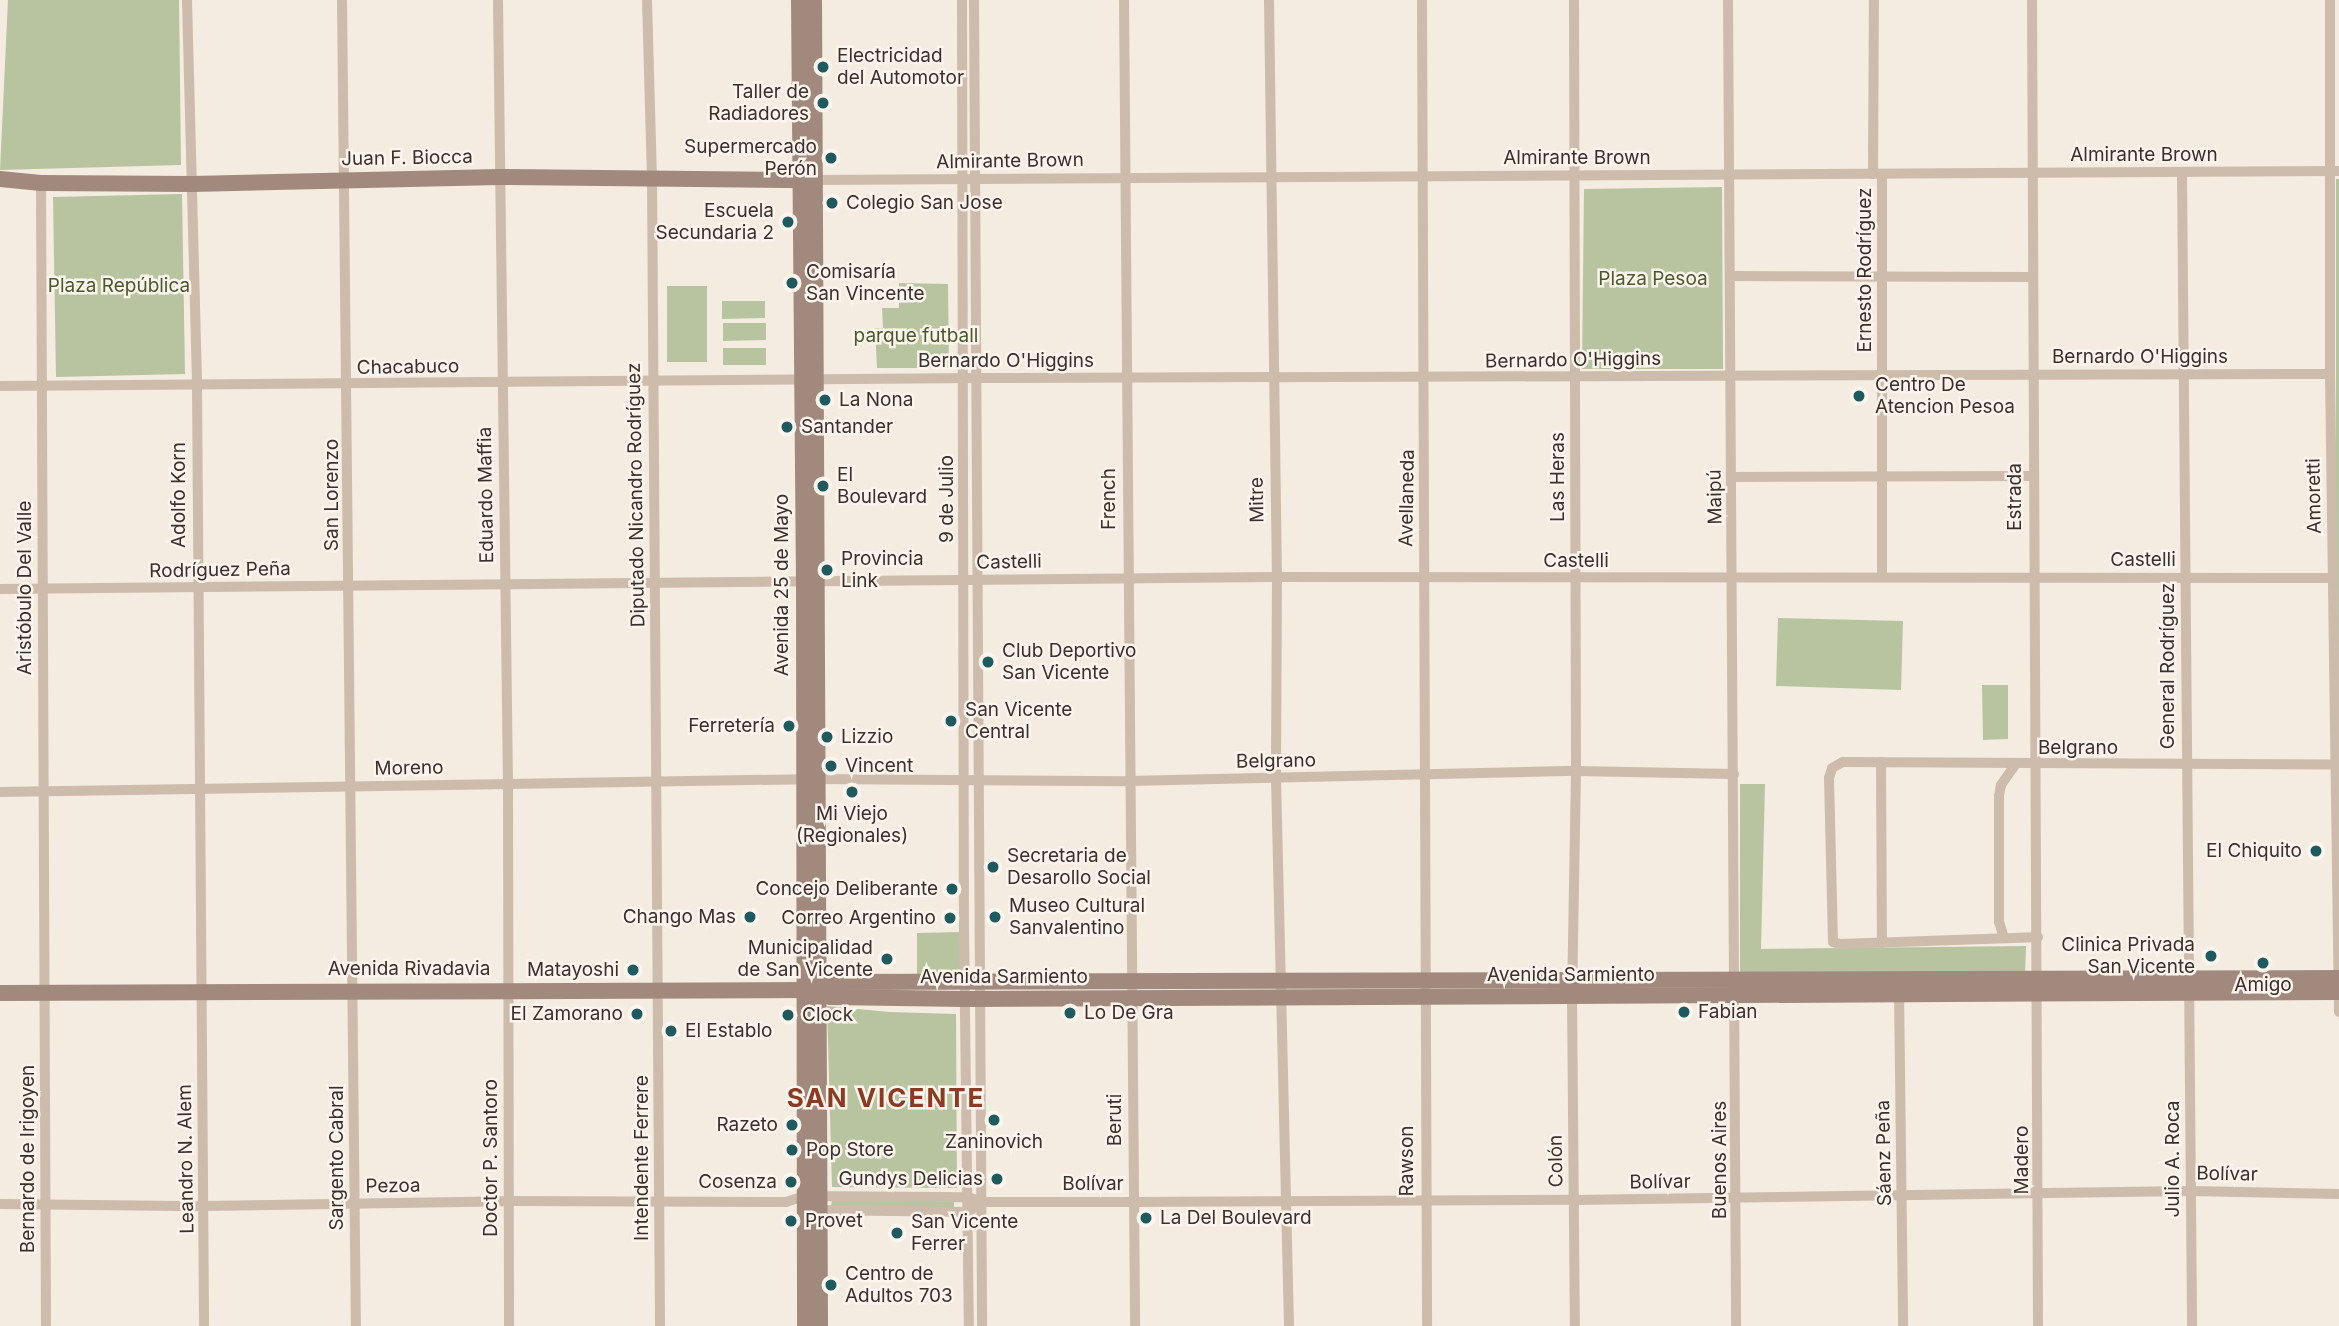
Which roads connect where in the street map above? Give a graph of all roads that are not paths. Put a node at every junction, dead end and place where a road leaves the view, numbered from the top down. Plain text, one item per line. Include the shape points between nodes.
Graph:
1 (187, 0) edge
2 (342, 0) edge
3 (498, 0) edge
4 (647, 0) edge
5 (799, 0) edge
6 (814, 0) edge
7 (962, 0) edge
8 (974, 0) edge
9 (1124, 0) edge
10 (1269, 0) edge
11 (1422, 0) edge
12 (1574, 0) edge
13 (1728, 0) edge
14 (1874, 0) edge
15 (2032, 0) edge
16 (2330, 0) edge
17 (2334, 171) edge
18 (2182, 172) junction
19 (2033, 173) junction
20 (1877, 174) junction
21 (1574, 175) junction
22 (1731, 175) junction
23 (1424, 176) junction
24 (499, 177) junction
25 (1125, 177) junction
26 (1270, 177) junction
27 (652, 178) junction
28 (962, 178) junction
29 (0, 179) edge
30 (808, 179) junction
31 (975, 179) junction
32 (344, 181) junction
33 (41, 183) junction
34 (192, 184) junction
35 (1731, 276) junction
36 (1881, 277) junction
37 (2031, 277) junction
38 (1732, 374) junction
39 (1882, 374) junction
40 (2183, 374) junction
41 (2330, 374) junction
42 (2031, 376) junction
43 (964, 378) junction
44 (977, 378) junction
45 (1127, 378) junction
46 (1426, 378) junction
47 (1272, 379) junction
48 (1575, 379) junction
49 (809, 381) junction
50 (652, 382) junction
51 (502, 383) junction
52 (197, 384) junction
53 (43, 385) junction
54 (348, 385) junction
55 (0, 386) edge
56 (2032, 476) junction
57 (1732, 477) junction
58 (1884, 478) junction
59 (1882, 576) junction
60 (1276, 577) junction
61 (1576, 578) junction
62 (1734, 578) junction
63 (2032, 578) junction
64 (2185, 578) junction
65 (2333, 578) junction
66 (1126, 579) junction
67 (1424, 579) junction
68 (964, 580) junction
69 (977, 580) junction
70 (811, 581) junction
71 (350, 585) junction
72 (504, 585) junction
73 (655, 585) junction
74 (197, 588) junction
75 (0, 589) edge
76 (41, 589) junction
77 (1881, 762) junction
78 (2015, 765) junction
79 (2037, 765) junction
80 (2336, 765) junction
81 (2186, 766) junction
82 (1576, 771) junction
83 (1734, 774) junction
84 (1426, 775) junction
85 (1276, 778) junction
86 (811, 779) junction
87 (978, 781) junction
88 (1128, 781) junction
89 (657, 782) junction
90 (965, 782) junction
91 (508, 784) junction
92 (350, 786) junction
93 (198, 790) junction
94 (0, 792) edge
95 (43, 793) junction
96 (2038, 937) junction
97 (2004, 938) junction
98 (1882, 943) junction
99 (2339, 978) edge
100 (1281, 982) junction
101 (2038, 986) junction
102 (2191, 986) junction
103 (1736, 987) junction
104 (1899, 987) junction
105 (354, 989) junction
106 (1425, 989) junction
107 (1572, 989) junction
108 (508, 990) junction
109 (659, 990) junction
110 (811, 990) junction
111 (1131, 990) junction
112 (201, 991) junction
113 (973, 991) junction
114 (45, 992) junction
115 (2339, 992) edge
116 (0, 993) edge
117 (1282, 999) junction
118 (2339, 1012) edge
119 (2190, 1191) junction
120 (2040, 1192) junction
121 (1902, 1194) junction
122 (2339, 1194) edge
123 (968, 1197) junction
124 (1738, 1198) junction
125 (1425, 1199) junction
126 (1287, 1200) junction
127 (1574, 1200) junction
128 (508, 1201) junction
129 (786, 1202) joint
130 (981, 1202) junction
131 (1133, 1202) junction
132 (660, 1203) junction
133 (813, 1203) junction
134 (0, 1204) edge
135 (46, 1204) junction
136 (355, 1204) junction
137 (204, 1206) junction
138 (968, 1212) junction
139 (47, 1326) edge
140 (204, 1326) edge
141 (356, 1326) edge
142 (509, 1326) edge
143 (660, 1326) edge
144 (805, 1326) edge
145 (820, 1326) edge
146 (969, 1326) edge
147 (982, 1326) edge
148 (1135, 1326) edge
149 (1289, 1326) edge
150 (1427, 1326) edge
151 (1575, 1326) edge
152 (1736, 1326) edge
153 (1903, 1326) edge
154 (2038, 1326) edge
155 (2192, 1326) edge

1 - 34 street, Adolfo Korn
2 - 32 street, San Lorenzo
3 - 24 street, Eduardo Maffia
4 - 27 street, Diputado Nicandro Rodríguez
5 - 30 main road
6 - 30 main road
7 - 28 street, 9 de Julio
8 - 31 street, 9 de Julio
9 - 25 street, French
10 - 26 street, Mitre
11 - 23 street, Avellaneda
12 - 21 street, Las Heras
13 - 22 street, Maipú
14 - 20 street, Ernesto Rodríguez
15 - 19 street, Estrada
16 - 17 street, Amoretti
17 - 18 street, Almirante Brown
17 - 41 street, Amoretti
18 - 19 street, Almirante Brown
18 - 40 street, General Rodríguez
19 - 20 street, Almirante Brown
19 - 37 street, Estrada
20 - 22 street, Almirante Brown
20 - 36 street, Ernesto Rodríguez
21 - 22 street, Almirante Brown
21 - 23 street, Almirante Brown
21 - 48 street, Las Heras
22 - 35 street, Maipú
23 - 26 street, Almirante Brown
23 - 46 street, Avellaneda
24 - 27 main road, Juan F. Biocca
24 - 32 main road, Juan F. Biocca
24 - 51 street, Eduardo Maffia
25 - 26 street, Almirante Brown
25 - 31 street, Almirante Brown
25 - 45 street, French
26 - 47 street, Mitre
27 - 30 main road, Juan F. Biocca
27 - 50 street, Diputado Nicandro Rodríguez
28 - 30 street, Almirante Brown
28 - 31 street, Almirante Brown
28 - 43 street, 9 de Julio
29 - 33 main road, Juan F. Biocca
30 - 49 main road, Avenida 25 de Mayo
31 - 44 street, 9 de Julio
32 - 34 main road, Juan F. Biocca
32 - 54 street, San Lorenzo
33 - 34 main road, Juan F. Biocca
33 - 53 street, Aristóbulo Del Valle
34 - 52 street, Adolfo Korn
35 - 36 street
35 - 38 street, Maipú
36 - 37 street
36 - 39 street, Ernesto Rodríguez
37 - 42 street, Estrada
38 - 39 street, Bernardo O'Higgins
38 - 48 street, Bernardo O'Higgins
38 - 57 street, Maipú
39 - 42 street, Bernardo O'Higgins
39 - 58 street, Ernesto Rodríguez
40 - 41 street, Bernardo O'Higgins
40 - 42 street, Bernardo O'Higgins
40 - 64 street, General Rodríguez
41 - 65 street, Amoretti
42 - 56 street, Estrada
43 - 44 street, Bernardo O'Higgins
43 - 49 street, Bernardo O'Higgins
43 - 68 street, 9 de Julio
44 - 45 street, Bernardo O'Higgins
44 - 69 street, 9 de Julio
45 - 47 street, Bernardo O'Higgins
45 - 66 street, French
46 - 47 street, Bernardo O'Higgins
46 - 48 street, Bernardo O'Higgins
46 - 67 street, Avellaneda
47 - 60 street, Mitre
48 - 61 street, Las Heras
49 - 50 street, Chacabuco
49 - 70 main road, Avenida 25 de Mayo
50 - 51 street, Chacabuco
50 - 73 street, Diputado Nicandro Rodríguez
51 - 54 street, Chacabuco
51 - 72 street, Eduardo Maffia
52 - 53 street, Chacabuco
52 - 54 street, Chacabuco
52 - 74 street, Adolfo Korn
53 - 55 street, Chacabuco
53 - 76 street, Aristóbulo Del Valle
54 - 71 street, San Lorenzo
56 - 58 street
56 - 63 street, Estrada
57 - 58 street
57 - 62 street, Maipú
58 - 59 street, Ernesto Rodríguez
59 - 62 street, Castelli
59 - 63 street, Castelli
60 - 66 street, Castelli
60 - 67 street, Castelli
60 - 85 street, Mitre
61 - 62 street, Castelli
61 - 67 street, Castelli
61 - 82 street, Las Heras
62 - 83 street, Maipú
63 - 64 street, Castelli
63 - 79 street, Estrada
64 - 65 street, Castelli
64 - 81 street, General Rodríguez
65 - 80 street, Amoretti
66 - 69 street, Castelli
66 - 88 street, French
67 - 84 street, Avellaneda
68 - 69 street, Castelli
68 - 70 street, Castelli
68 - 90 street, 9 de Julio
69 - 87 street, 9 de Julio
70 - 73 street, Rodríguez Peña
70 - 86 main road, Avenida 25 de Mayo
71 - 72 street, Rodríguez Peña
71 - 74 street, Rodríguez Peña
71 - 92 street, San Lorenzo
72 - 73 street, Rodríguez Peña
72 - 91 street, Eduardo Maffia
73 - 89 street, Diputado Nicandro Rodríguez
74 - 76 street, Rodríguez Peña
74 - 93 street, Adolfo Korn
75 - 76 street, Rodríguez Peña
76 - 95 street, Aristóbulo Del Valle
77 - 78 street, Belgrano
77 - 98 street
77 - 98 street, Belgrano via 1837,763 1829,778 1833,942
78 - 79 street, Belgrano
78 - 97 street via 1999,796 1999,922
79 - 81 street, Belgrano
79 - 96 street, Estrada
80 - 81 street, Belgrano
80 - 99 street, Amoretti
81 - 102 street, General Rodríguez
82 - 83 street, Belgrano
82 - 84 street, Belgrano
82 - 107 street, Las Heras
83 - 103 street, Maipú
84 - 85 street, Belgrano
84 - 106 street, Avellaneda
85 - 88 street, Belgrano
85 - 100 street, Mitre
86 - 89 street, Moreno
86 - 90 street, Belgrano
86 - 110 main road, Avenida 25 de Mayo
87 - 88 street, Belgrano
87 - 90 street, Belgrano
87 - 113 street, 9 de Julio
88 - 111 street, French
89 - 91 street, Moreno
89 - 109 street, Diputado Nicandro Rodríguez
90 - 113 street, 9 de Julio
91 - 92 street, Moreno
91 - 108 street, Eduardo Maffia
92 - 93 street, Moreno
92 - 105 street, San Lorenzo
93 - 95 street, Moreno
93 - 112 street, Adolfo Korn
94 - 95 street, Moreno
95 - 114 street, Aristóbulo Del Valle
96 - 97 street
96 - 101 street, Estrada
97 - 98 street
99 - 102 main road, Avenida Sarmiento
99 - 115 street, Amoretti
100 - 106 main road, Avenida Sarmiento
100 - 111 main road, Avenida Sarmiento
100 - 117 street, Mitre
101 - 102 main road, Avenida Sarmiento
101 - 104 main road, Avenida Sarmiento
101 - 120 street, Madero
102 - 115 main road, Avenida Sarmiento
102 - 119 street, Julio A. Roca
103 - 104 main road, Avenida Sarmiento
103 - 107 main road, Avenida Sarmiento
103 - 124 street, Buenos Aires
104 - 121 street, Sáenz Peña
105 - 108 main road, Avenida Rivadavia
105 - 112 main road, Avenida Rivadavia
105 - 136 street, Sargento Cabral
106 - 107 main road, Avenida Sarmiento
106 - 117 main road, Avenida Sarmiento
106 - 125 street, Rawson
107 - 127 street, Colón
108 - 109 main road, Avenida Rivadavia
108 - 128 street, Doctor P. Santoro
109 - 110 main road, Avenida Rivadavia
109 - 132 street, Intendente Ferrere
110 - 113 main road, Avenida Sarmiento via 830,997
110 - 133 main road, Avenida 25 de Mayo
111 - 113 main road, Avenida Sarmiento
111 - 117 main road, Avenida Sarmiento
111 - 131 street, Beruti
112 - 114 main road, Avenida Rivadavia
112 - 137 street, Leandro N. Alem
113 - 123 street
113 - 130 street
114 - 116 main road, Avenida Rivadavia
114 - 135 street, Bernardo de Irigoyen
115 - 118 street, Amoretti
117 - 126 street, Mitre
119 - 120 street, Bolívar
119 - 122 street, Bolívar
119 - 155 street, Julio A. Roca
120 - 121 street, Bolívar
120 - 154 street, Madero
121 - 124 street, Bolívar
121 - 153 street, Sáenz Peña
123 - 130 street, Bolívar
123 - 133 street, Bolívar
123 - 138 street
124 - 127 street, Bolívar
124 - 152 street, Buenos Aires
125 - 126 street, Bolívar
125 - 127 street, Bolívar
125 - 150 street, Rawson
126 - 131 street, Bolívar
126 - 149 street, Mitre
127 - 151 street, Colón
128 - 132 street, Pezoa
128 - 136 street, Pezoa
128 - 142 street, Doctor P. Santoro
129 - 132 street, Pezoa
129 - 133 street, Bolívar
130 - 131 street, Bolívar
130 - 138 street
130 - 147 street
131 - 148 street, Beruti
132 - 143 street, Intendente Ferrere
133 - 138 street, Bolívar
133 - 144 main road
133 - 145 main road
134 - 135 street, Pezoa
135 - 137 street, Pezoa
135 - 139 street, Bernardo de Irigoyen
136 - 137 street, Pezoa
136 - 141 street, Sargento Cabral
137 - 140 street, Leandro N. Alem
138 - 146 street

